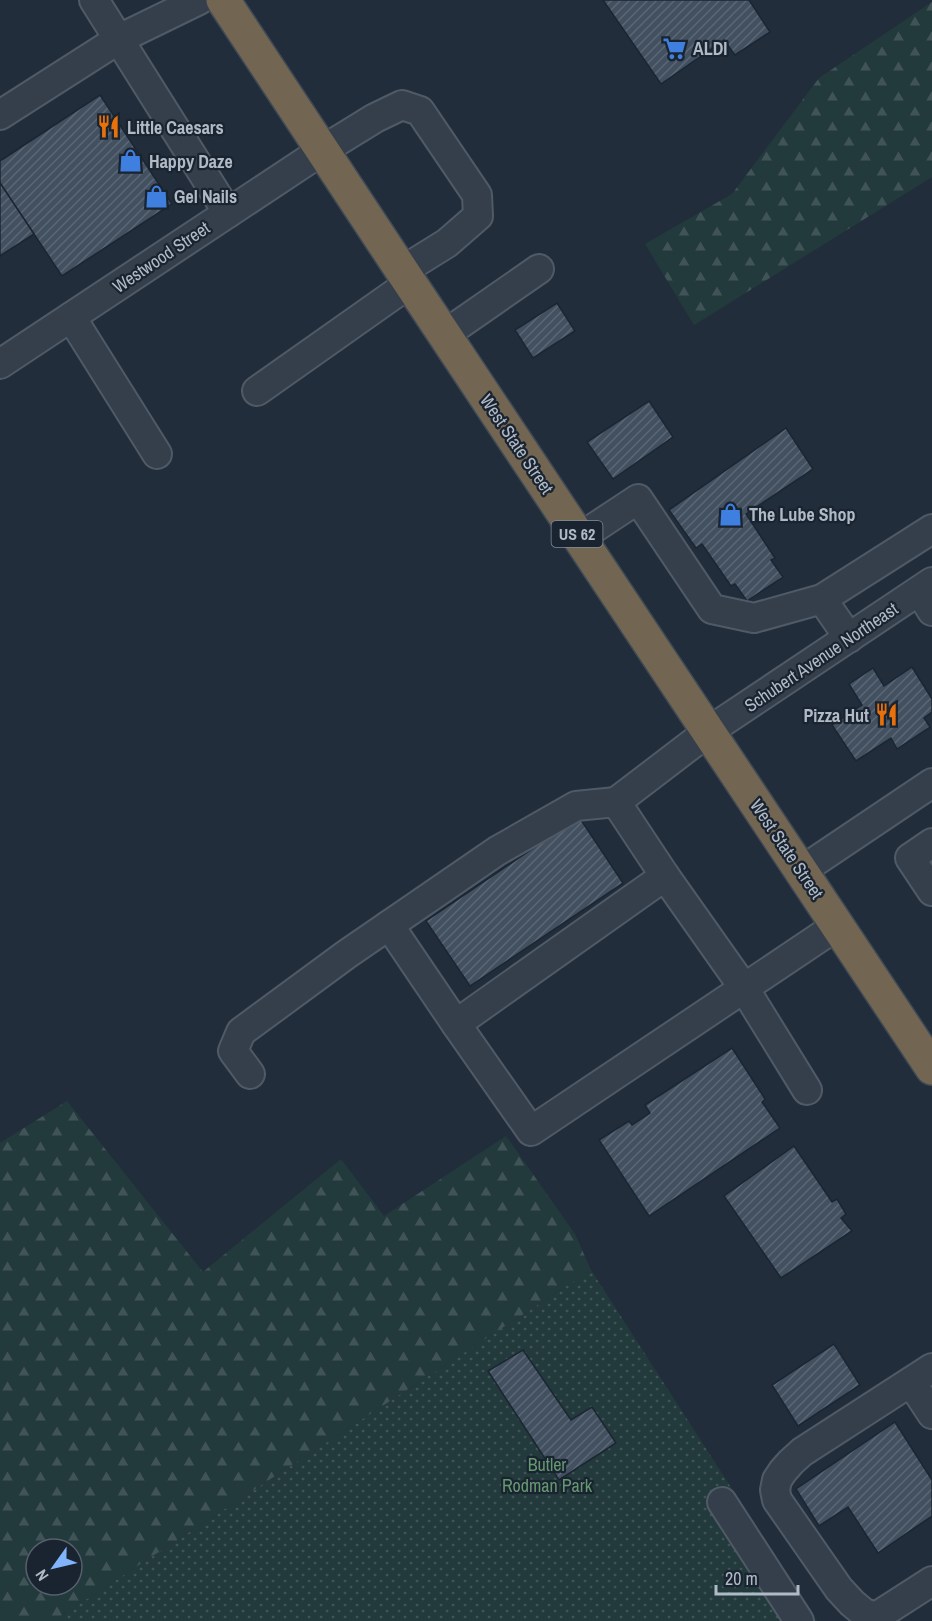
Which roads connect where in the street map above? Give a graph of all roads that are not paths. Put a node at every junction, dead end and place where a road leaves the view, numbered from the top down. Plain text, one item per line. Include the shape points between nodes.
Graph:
1 (94, 0) edge
2 (199, 0) edge
3 (223, 0) edge
4 (119, 39) junction
5 (0, 115) edge
6 (323, 150) junction
7 (228, 213) junction
8 (539, 269) dead end
9 (406, 277) junction
10 (71, 317) junction
11 (444, 335) junction
12 (0, 364) edge
13 (257, 391) dead end
14 (157, 454) dead end
15 (932, 529) edge
16 (579, 537) junction
17 (928, 598) edge
18 (822, 599) junction
19 (849, 638) junction
20 (709, 731) junction
21 (932, 783) edge
22 (616, 802) junction
23 (932, 843) edge
24 (801, 871) junction
25 (665, 876) junction
26 (932, 891) edge
27 (837, 925) junction
28 (389, 926) junction
29 (744, 988) junction
30 (456, 1024) junction
31 (926, 1049) edge
32 (250, 1074) dead end
33 (807, 1090) dead end
34 (922, 1375) edge
35 (932, 1414) edge
36 (722, 1502) dead end
37 (932, 1581) edge
38 (877, 1619) edge
39 (800, 1621) edge

1 - 4 street
2 - 4 street
3 - 6 highway, West State Street / US 62
4 - 5 street
4 - 7 street
6 - 7 street, Westwood Street
6 - 9 highway, West State Street / US 62
6 - 9 street, Westwood Street via 402,105 420,111 477,195 478,216
7 - 10 street, Westwood Street
8 - 11 street
9 - 11 highway, West State Street / US 62
9 - 13 street
10 - 12 street, Westwood Street
10 - 14 street
11 - 16 highway, West State Street / US 62
15 - 18 street
16 - 18 street via 638,499 712,609 754,618
16 - 20 highway, West State Street / US 62
17 - 19 street, Schubert Avenue Northeast
18 - 19 street
19 - 20 street, Schubert Avenue Northeast
20 - 22 street, Schubert Avenue Northeast
20 - 24 highway, West State Street / US 62
21 - 24 street
22 - 25 street
22 - 28 street via 576,806 497,851
23 - 26 street via 910,858
24 - 27 highway, West State Street / US 62
25 - 29 street
25 - 30 street
27 - 29 street
27 - 31 highway, West State Street / US 62
28 - 30 street
28 - 32 street via 241,1032 233,1051
29 - 30 street via 531,1131
29 - 33 street
34 - 35 street
34 - 38 street via 802,1452 783,1471 775,1490 777,1500 839,1589 864,1613
36 - 39 street
37 - 38 street

